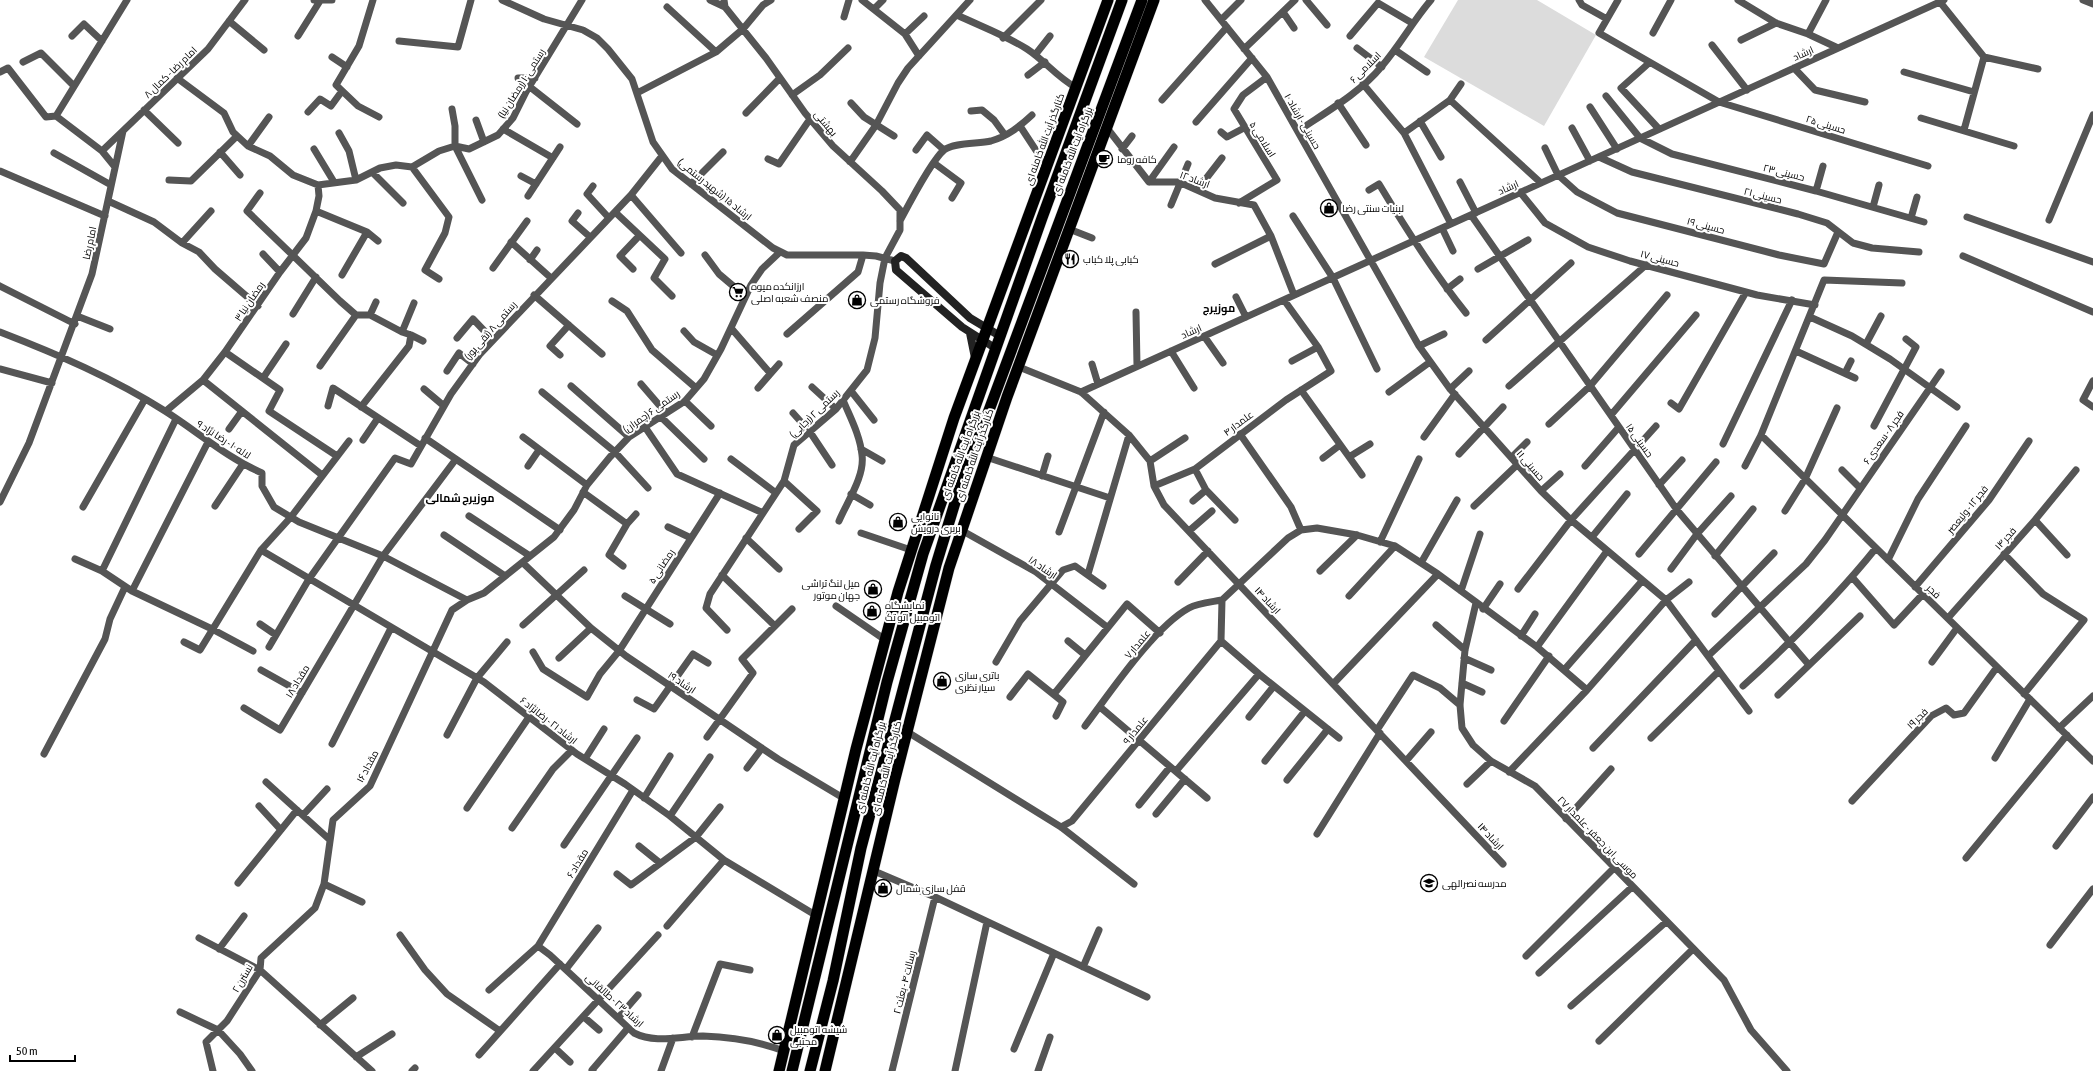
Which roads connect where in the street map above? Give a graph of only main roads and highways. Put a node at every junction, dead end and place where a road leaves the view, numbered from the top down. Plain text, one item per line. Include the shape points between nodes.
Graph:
1 (1108, 0) edge
2 (1122, 0) edge
3 (1142, 0) edge
4 (1154, 0) edge
5 (1114, 22) junction
6 (1097, 29) junction
7 (1029, 214) junction
8 (1042, 218) junction
9 (1047, 251) junction
10 (1059, 255) junction
11 (996, 305) junction
12 (972, 320) junction
13 (962, 327) junction
14 (988, 329) junction
15 (970, 333) junction
16 (1000, 336) junction
17 (984, 341) junction
18 (995, 348) junction
19 (975, 365) junction
20 (965, 476) junction
21 (978, 480) junction
22 (957, 496) junction
23 (971, 502) junction
24 (924, 508) junction
25 (937, 511) junction
26 (936, 565) junction
27 (949, 568) junction
28 (898, 592) junction
29 (911, 594) junction
30 (874, 680) junction
31 (887, 682) junction
32 (856, 749) junction
33 (869, 754) junction
34 (868, 823) junction
35 (883, 827) junction
36 (817, 916) junction
37 (828, 921) junction
38 (827, 1000) junction
39 (842, 1003) junction
40 (779, 1071) edge
41 (792, 1071) edge
42 (810, 1071) edge
43 (825, 1071) edge

1 - 6 highway, کنارگذر آیت الله خامنه ای
2 - 5 highway, بزرگراه آیت الله خامنه ای
3 - 9 highway, بزرگراه آیت الله خامنه ای
4 - 10 highway, کنارگذر آیت الله خامنه ای
5 - 6 highway
5 - 8 highway, بزرگراه آیت الله خامنه ای
6 - 7 highway, کنارگذر آیت الله خامنه ای
7 - 8 highway
7 - 11 highway, کنارگذر آیت الله خامنه ای
8 - 16 highway, بزرگراه آیت الله خامنه ای
9 - 10 highway
9 - 20 highway, بزرگراه آیت الله خامنه ای
10 - 21 highway, کنارگذر آیت الله خامنه ای
11 - 12 main road via 986,318
11 - 14 highway, کنارگذر آیت الله خامنه ای
12 - 13 main road via 969,326
12 - 13 main road, ارشاد ۱۵ (شهید رستمی) via 906,258 901,256 895,261 896,270
12 - 14 main road, ارشاد ۱۵ (شهید رستمی)
13 - 15 main road
14 - 16 main road, ارشاد ۱۵ (شهید رستمی)
14 - 17 highway, کنارگذر آیت الله خامنه ای
15 - 17 main road
15 - 19 main road via 974,343
16 - 18 highway, بزرگراه آیت الله خامنه ای
17 - 18 main road
17 - 19 highway, کنارگذر آیت الله خامنه ای
18 - 25 highway, بزرگراه آیت الله خامنه ای
19 - 24 highway, کنارگذر آیت الله خامنه ای
20 - 21 highway
20 - 22 highway, بزرگراه آیت الله خامنه ای
21 - 23 highway, کنارگذر آیت الله خامنه ای
22 - 23 highway
22 - 26 highway, بزرگراه آیت الله خامنه ای
23 - 27 highway, کنارگذر آیت الله خامنه ای
24 - 25 highway
24 - 28 highway, کنارگذر آیت الله خامنه ای
25 - 29 highway, بزرگراه آیت الله خامنه ای
26 - 27 highway
26 - 34 highway, بزرگراه آیت الله خامنه ای
27 - 35 highway, کنارگذر آیت الله خامنه ای
28 - 29 highway
28 - 30 highway, کنارگذر آیت الله خامنه ای
29 - 31 highway, بزرگراه آیت الله خامنه ای
30 - 31 highway
30 - 32 highway, کنارگذر آیت الله خامنه ای
31 - 33 highway, بزرگراه آیت الله خامنه ای
32 - 33 highway
32 - 36 highway, کنارگذر آیت الله خامنه ای
33 - 37 highway, بزرگراه آیت الله خامنه ای
34 - 35 highway
34 - 38 highway, بزرگراه آیت الله خامنه ای
35 - 39 highway, کنارگذر آیت الله خامنه ای
36 - 37 highway
36 - 40 highway, کنارگذر آیت الله خامنه ای
37 - 41 highway, بزرگراه آیت الله خامنه ای
38 - 39 highway
38 - 42 highway, بزرگراه آیت الله خامنه ای
39 - 43 highway, کنارگذر آیت الله خامنه ای

